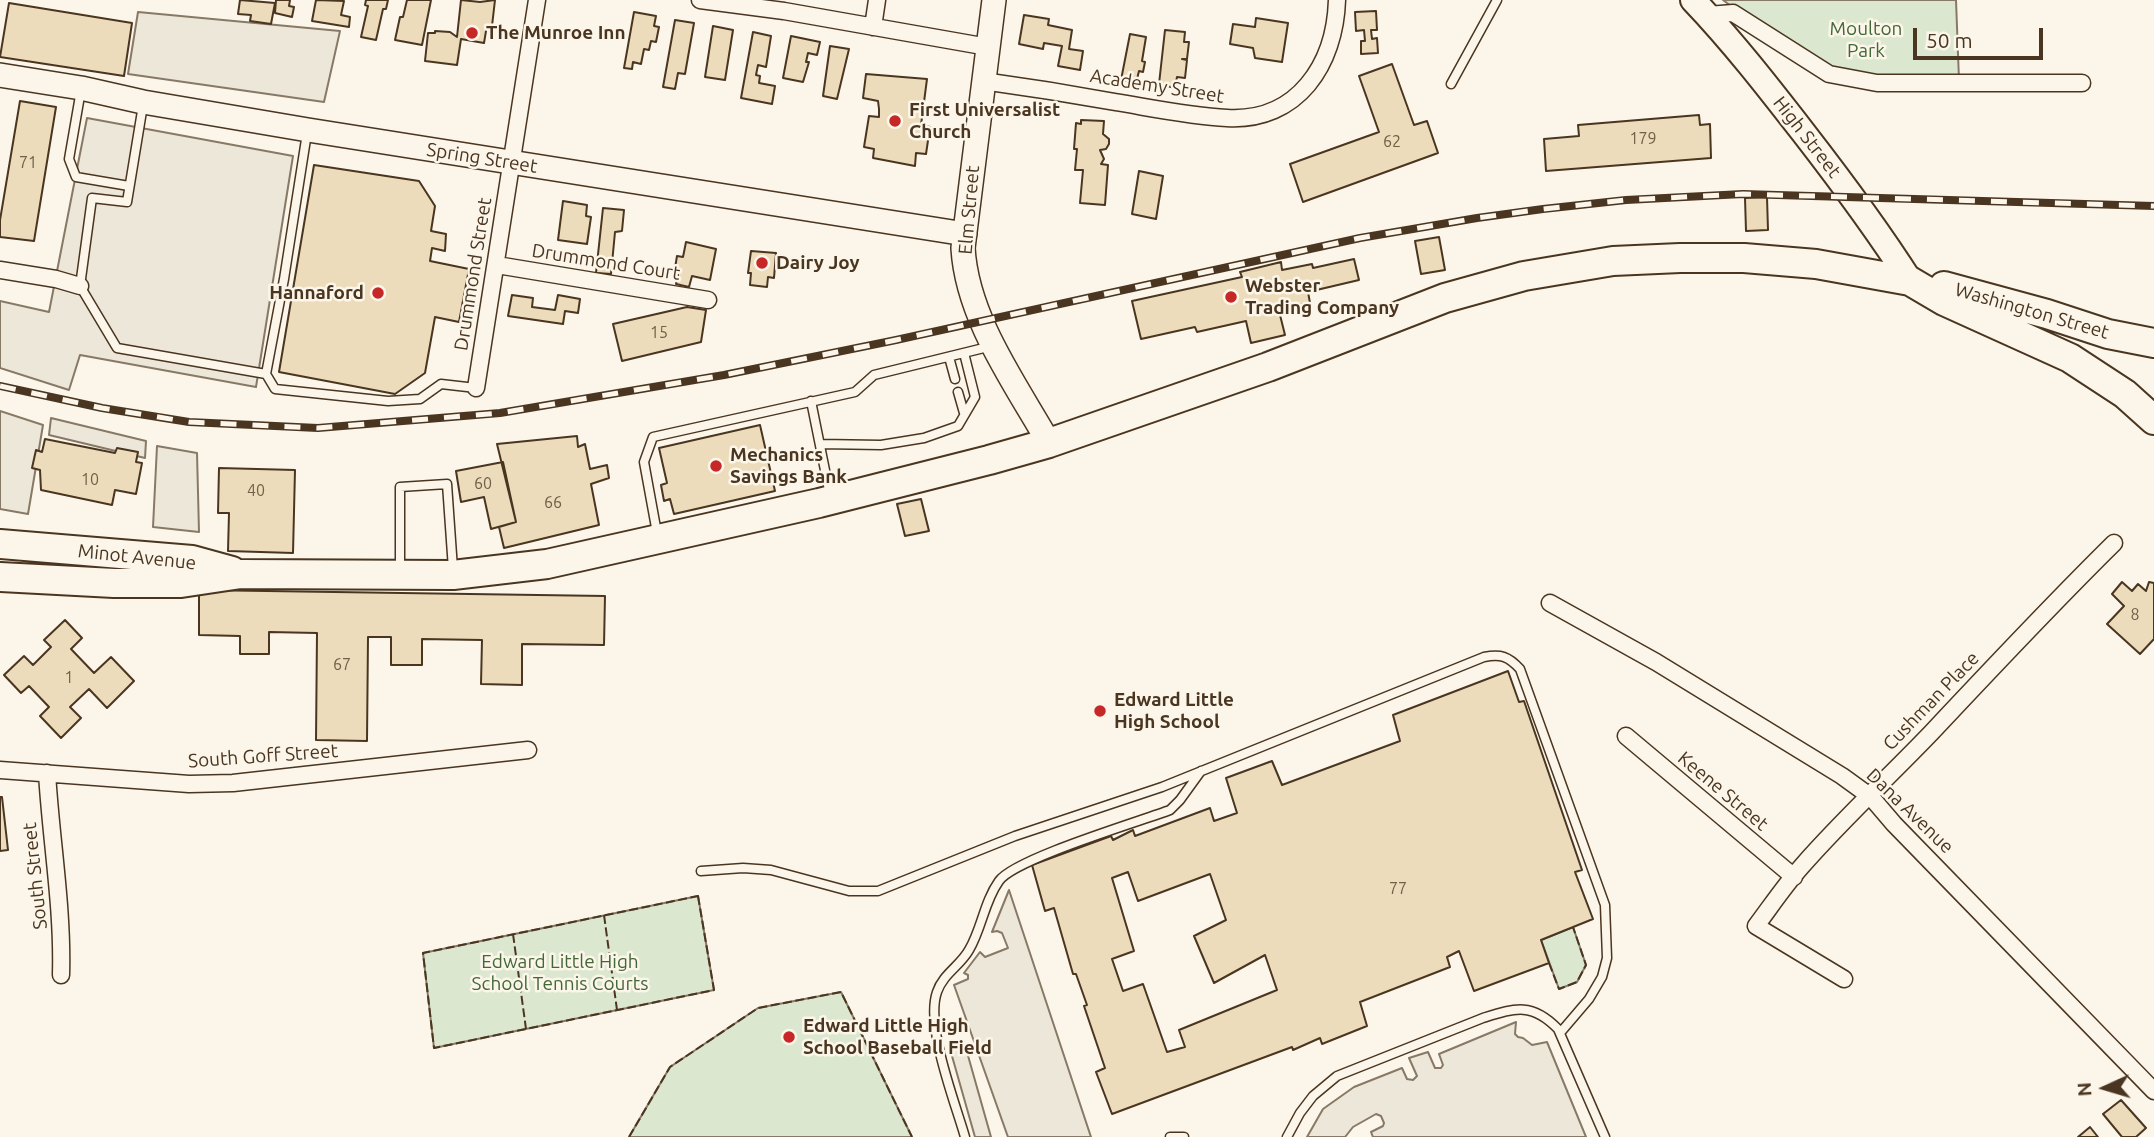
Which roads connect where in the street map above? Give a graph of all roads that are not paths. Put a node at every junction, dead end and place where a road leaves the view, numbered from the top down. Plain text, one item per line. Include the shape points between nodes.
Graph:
1 (537, 0) edge
2 (700, 0) edge
3 (877, 0) edge
4 (994, 0) edge
5 (1337, 0) edge
6 (1497, 0) edge
7 (1700, 8) edge
8 (873, 27) junction
9 (988, 47) junction
10 (0, 75) edge
11 (983, 81) junction
12 (2082, 83) dead end
13 (1451, 84) dead end
14 (81, 88) junction
15 (143, 102) junction
16 (308, 130) junction
17 (511, 163) junction
18 (129, 186) junction
19 (965, 234) junction
20 (496, 265) junction
21 (0, 270) edge
22 (1910, 281) junction
23 (80, 286) junction
24 (708, 300) dead end
25 (2154, 343) edge
26 (994, 345) junction
27 (964, 353) junction
28 (949, 357) junction
29 (266, 374) junction
30 (955, 379) dead end
31 (476, 388) joint
32 (958, 392) dead end
33 (811, 401) junction
34 (964, 413) junction
35 (2154, 420) edge
36 (1049, 443) junction
37 (820, 444) junction
38 (831, 500) junction
39 (658, 539) junction
40 (2114, 542) dead end
41 (0, 544) edge
42 (241, 574) junction
43 (400, 575) junction
44 (453, 575) junction
45 (0, 577) edge
46 (1550, 603) dead end
47 (1626, 736) dead end
48 (527, 750) dead end
49 (0, 770) edge
50 (1201, 771) junction
51 (47, 773) junction
52 (1871, 797) junction
53 (701, 871) dead end
54 (1794, 877) junction
55 (61, 975) dead end
56 (1844, 979) dead end
57 (1560, 1032) junction
58 (2154, 1091) edge
59 (965, 1137) edge
60 (1170, 1137) edge
61 (1184, 1137) edge
62 (1287, 1137) edge
63 (1605, 1137) edge

1 - 17 street, Drummond Street
2 - 8 street
3 - 8 street
4 - 9 street, Elm Street
5 - 11 street, Academy Street via 1333,36 1319,72 1293,99 1271,111 1228,118
6 - 13 lane
7 - 12 street via 1733,13 1829,74 1877,83
7 - 22 main road, High Street via 1733,43 1853,196
8 - 9 street
9 - 11 street, Elm Street
10 - 14 street, Spring Street
11 - 19 street, Elm Street
14 - 15 street, Spring Street
14 - 18 lane via 69,159 76,177
15 - 16 street, Spring Street
15 - 18 lane
16 - 17 street, Spring Street
16 - 29 lane
17 - 19 street, Spring Street
17 - 20 street, Drummond Street
18 - 23 lane via 127,202 92,198
19 - 26 street, Elm Street via 968,288
20 - 24 street, Drummond Court
20 - 31 street, Drummond Street
21 - 23 street
22 - 25 highway, Washington Street via 1946,286
22 - 35 highway via 2070,358 2125,394
22 - 36 highway, Washington Street via 1816,264 1745,258 1613,261 1567,268 1435,302 1268,367
23 - 29 lane via 117,348
26 - 27 lane
26 - 36 street, Elm Street
27 - 28 lane
27 - 34 lane via 975,397
28 - 30 lane
28 - 33 lane via 874,375 855,392
29 - 31 lane via 275,388 388,401 420,399 442,384
32 - 34 lane
33 - 37 lane
33 - 39 lane via 653,437 644,462
34 - 37 lane via 958,426 924,438 881,445
36 - 38 highway, Washington Street
37 - 38 lane
38 - 39 highway, Washington Street
39 - 44 highway, Washington Street via 547,564
40 - 52 street, Cushman Place
41 - 42 highway, Minot Avenue via 192,560
42 - 43 highway, Washington Street
42 - 45 highway, Minot Avenue via 181,583
43 - 44 highway, Washington Street
43 - 44 lane via 400,487 447,484
46 - 52 street, Dana Avenue via 1657,662
47 - 54 street, Keene Street
48 - 51 street, South Goff Street via 233,783
49 - 51 street, South Goff Street
50 - 53 lane via 1015,836 878,891 849,891 771,870
50 - 57 lane via 1484,657 1498,654 1510,659 1520,669 1605,905 1607,958 1602,977 1590,999
50 - 59 lane via 1170,810 1024,862 1000,878 969,951 936,993 933,1015
51 - 55 street, South Street via 61,908
52 - 54 street, Cushman Place
52 - 58 street, Dana Avenue
54 - 56 street, Cushman Place via 1756,926
57 - 62 lane via 1535,1011 1514,1010 1483,1018 1337,1076 1312,1096
57 - 63 lane
60 - 61 lane

